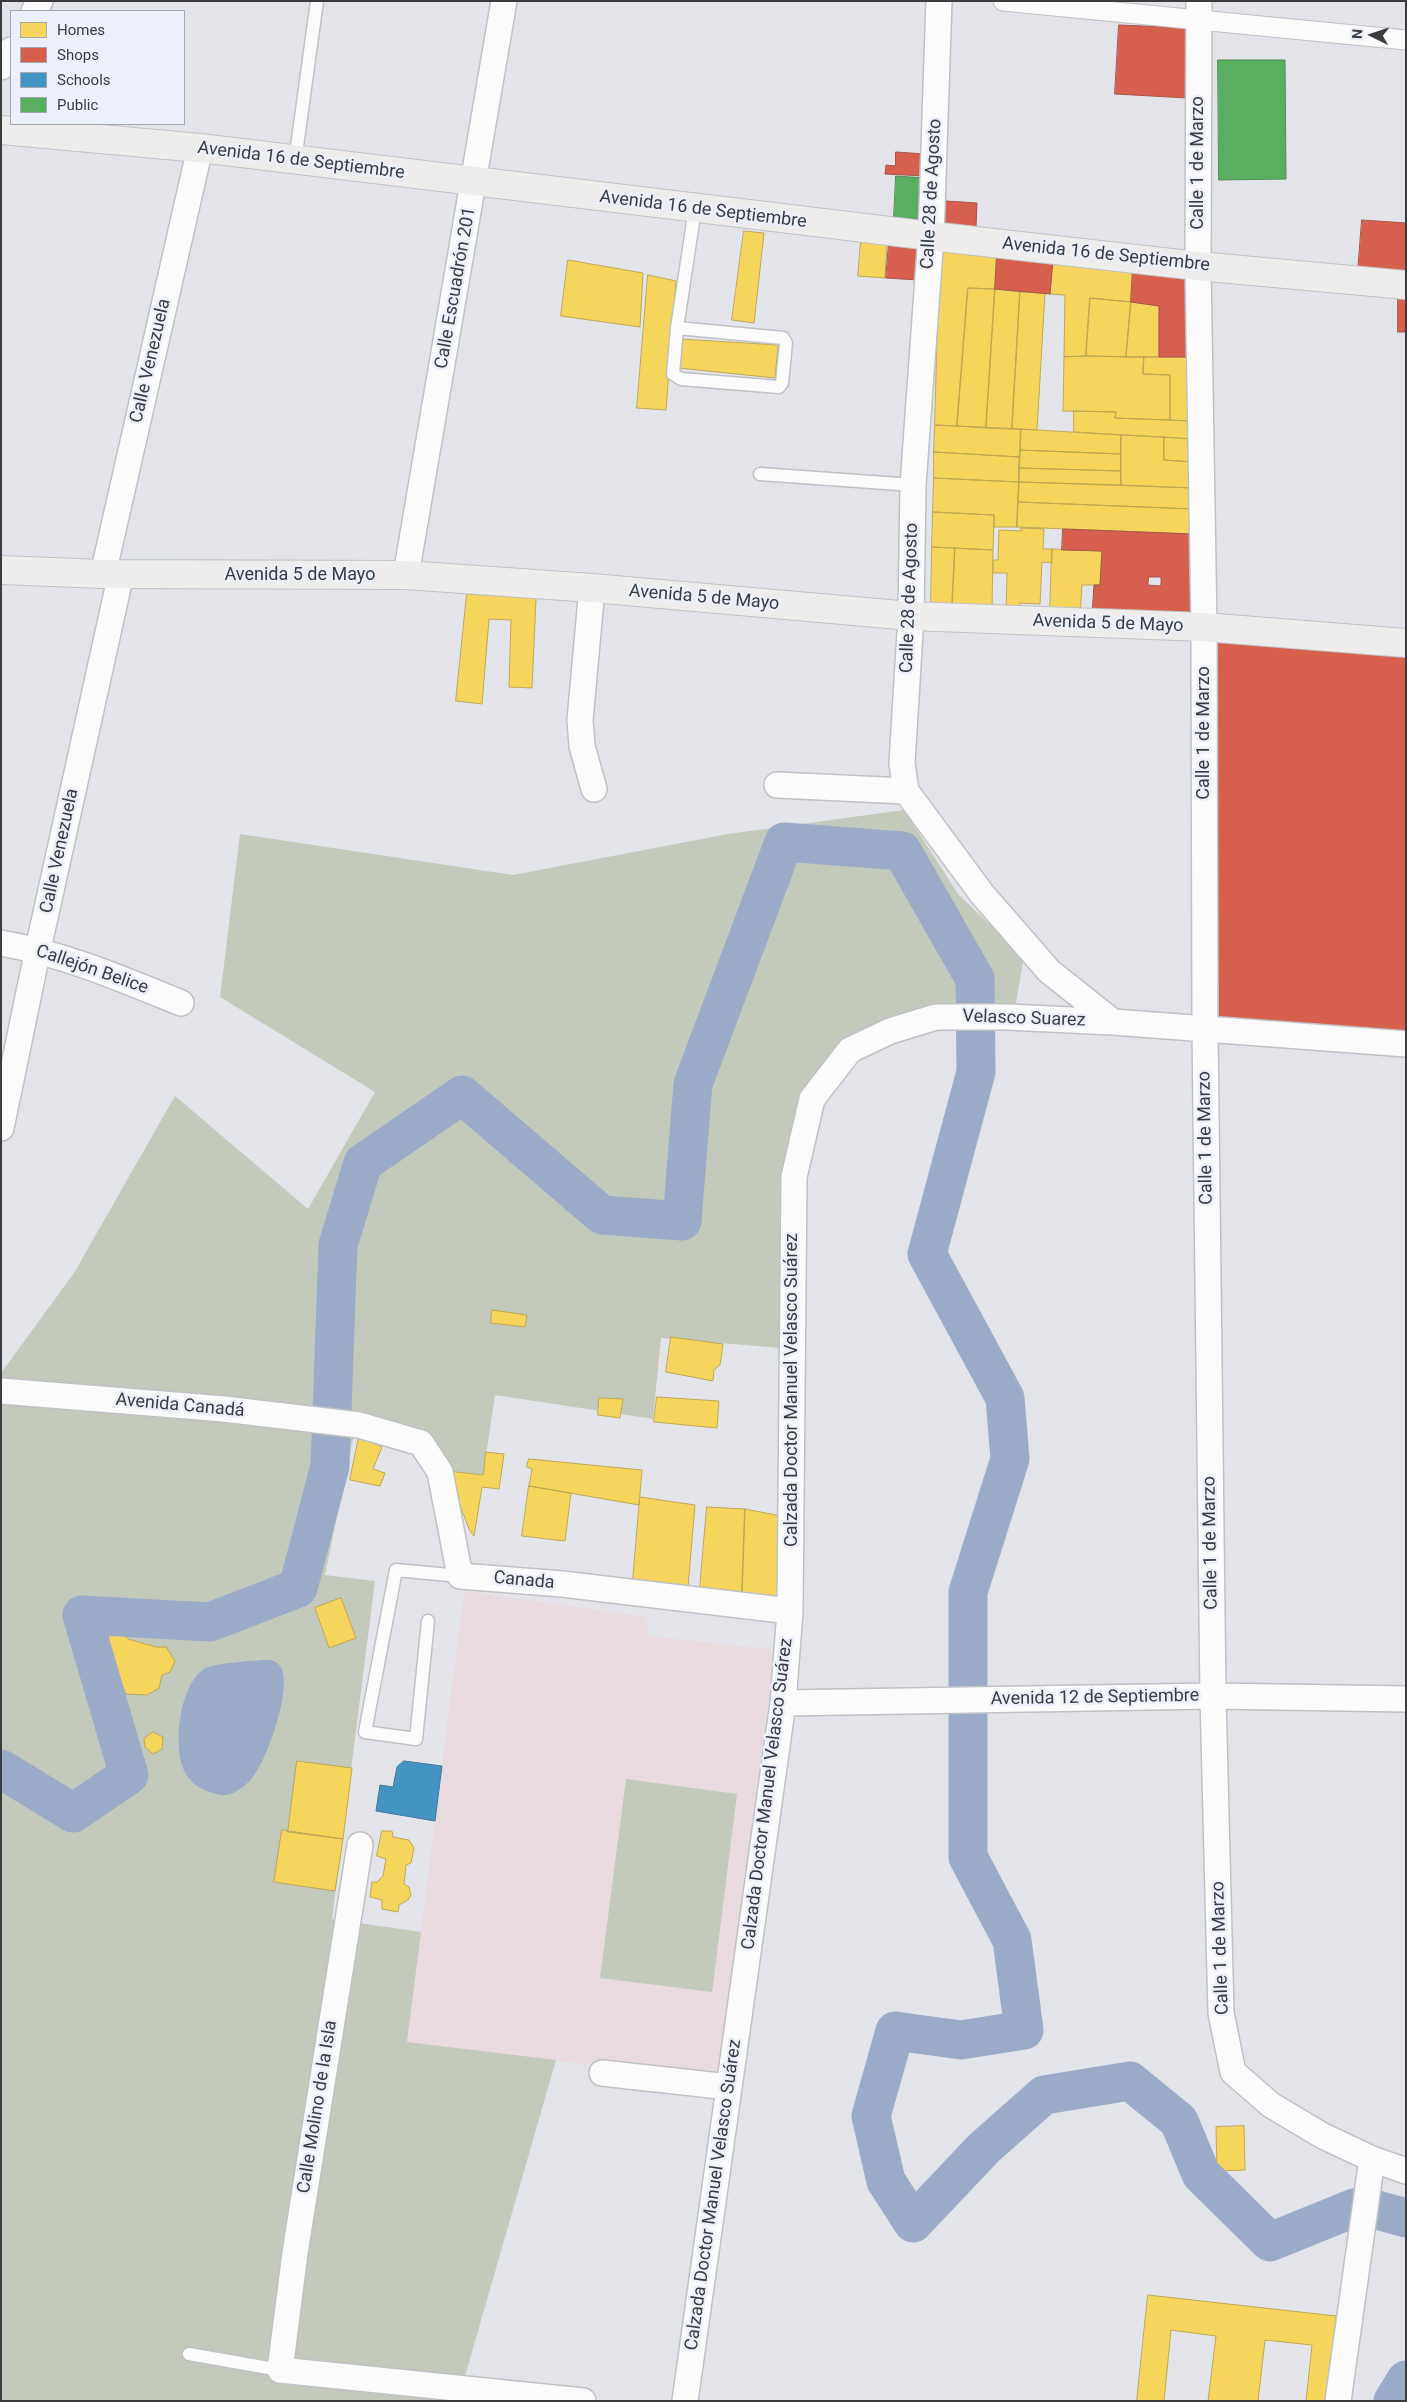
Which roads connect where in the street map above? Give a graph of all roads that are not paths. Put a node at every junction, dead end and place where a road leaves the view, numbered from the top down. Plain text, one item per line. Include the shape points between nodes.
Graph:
1 (317, 1) edge
2 (504, 1) edge
3 (939, 1) edge
4 (1003, 1) edge
5 (1199, 10) edge
6 (1406, 40) edge
7 (10, 52) edge
8 (1, 67) edge
9 (1, 130) edge
10 (200, 148) junction
11 (295, 161) junction
12 (474, 183) junction
13 (695, 209) junction
14 (931, 236) junction
15 (1198, 266) junction
16 (1406, 285) edge
17 (677, 328) junction
18 (760, 474) dead end
19 (913, 485) junction
20 (1, 570) edge
21 (112, 574) junction
22 (406, 575) junction
23 (592, 588) junction
24 (911, 616) junction
25 (1204, 627) junction
26 (1406, 642) edge
27 (777, 785) dead end
28 (594, 789) dead end
29 (906, 791) junction
30 (1, 942) edge
31 (38, 949) junction
32 (181, 1003) dead end
33 (936, 1017) joint
34 (1113, 1022) junction
35 (1205, 1029) junction
36 (1406, 1044) edge
37 (1, 1128) edge
38 (1, 1391) edge
39 (460, 1576) junction
40 (790, 1612) junction
41 (428, 1621) dead end
42 (1213, 1696) junction
43 (1406, 1699) edge
44 (783, 1703) junction
45 (360, 1845) dead end
46 (602, 2073) dead end
47 (729, 2087) junction
48 (1372, 2160) junction
49 (1406, 2171) edge
50 (189, 2354) dead end
51 (280, 2370) junction
52 (584, 2401) edge
53 (685, 2401) edge
54 (1338, 2401) edge

1 - 11 lane
2 - 12 street, Calle Escuadrón 201
3 - 14 street, Calle 28 de Agosto
4 - 5 street
5 - 6 street
5 - 15 street, Calle 1 de Marzo
7 - 8 street
9 - 10 main road, Avenida 16 de Septiembre
10 - 11 main road, Avenida 16 de Septiembre
10 - 21 street, Calle Venezuela
11 - 12 main road, Avenida 16 de Septiembre
12 - 13 main road, Avenida 16 de Septiembre
12 - 22 street, Calle Escuadrón 201
13 - 14 main road, Avenida 16 de Septiembre
13 - 17 lane
14 - 15 main road, Avenida 16 de Septiembre
14 - 19 street, Calle 28 de Agosto
15 - 16 main road, Avenida 16 de Septiembre
15 - 25 street, Calle 1 de Marzo
17 - 17 lane via 673,374 681,379 779,387 782,383 786,343 783,338
18 - 19 lane
19 - 24 street, Calle 28 de Agosto
20 - 21 main road, Avenida 5 de Mayo
21 - 22 main road, Avenida 5 de Mayo
21 - 31 street, Calle Venezuela
22 - 23 main road, Avenida 5 de Mayo
23 - 24 main road, Avenida 5 de Mayo
23 - 28 street via 580,720 582,746
24 - 25 main road, Avenida 5 de Mayo
24 - 29 street, Calle 28 de Agosto via 902,763
25 - 26 main road, Avenida 5 de Mayo
25 - 35 street, Calle 1 de Marzo
27 - 29 street
29 - 34 street, Calle 28 de Agosto via 982,894 1049,971
30 - 31 street, Callejón Belice
31 - 32 street, Callejón Belice
31 - 37 street, Calle Venezuela
33 - 34 street, Velasco Suarez
33 - 40 street, Calzada Doctor Manuel Velasco Suárez via 890,1031 850,1050 812,1099 810,1107 794,1177
34 - 35 street
35 - 36 street
35 - 42 street, Calle 1 de Marzo
38 - 39 street, Avenida Canadá via 224,1409 359,1425 422,1443 440,1472
39 - 40 street, Canada via 562,1584
39 - 41 lane via 396,1570 365,1732 416,1739
40 - 44 street, Calzada Doctor Manuel Velasco Suárez
42 - 43 street, Avenida 12 de Septiembre
42 - 44 street, Avenida 12 de Septiembre
42 - 48 street, Calle 1 de Marzo via 1222,2013 1233,2072 1271,2105
44 - 47 street, Calzada Doctor Manuel Velasco Suárez
45 - 51 street, Calle Molino de la Isla via 295,2253
46 - 47 street
47 - 53 street, Calzada Doctor Manuel Velasco Suárez
48 - 49 street, Calle 1 de Marzo
48 - 54 street
50 - 51 lane
51 - 52 street

